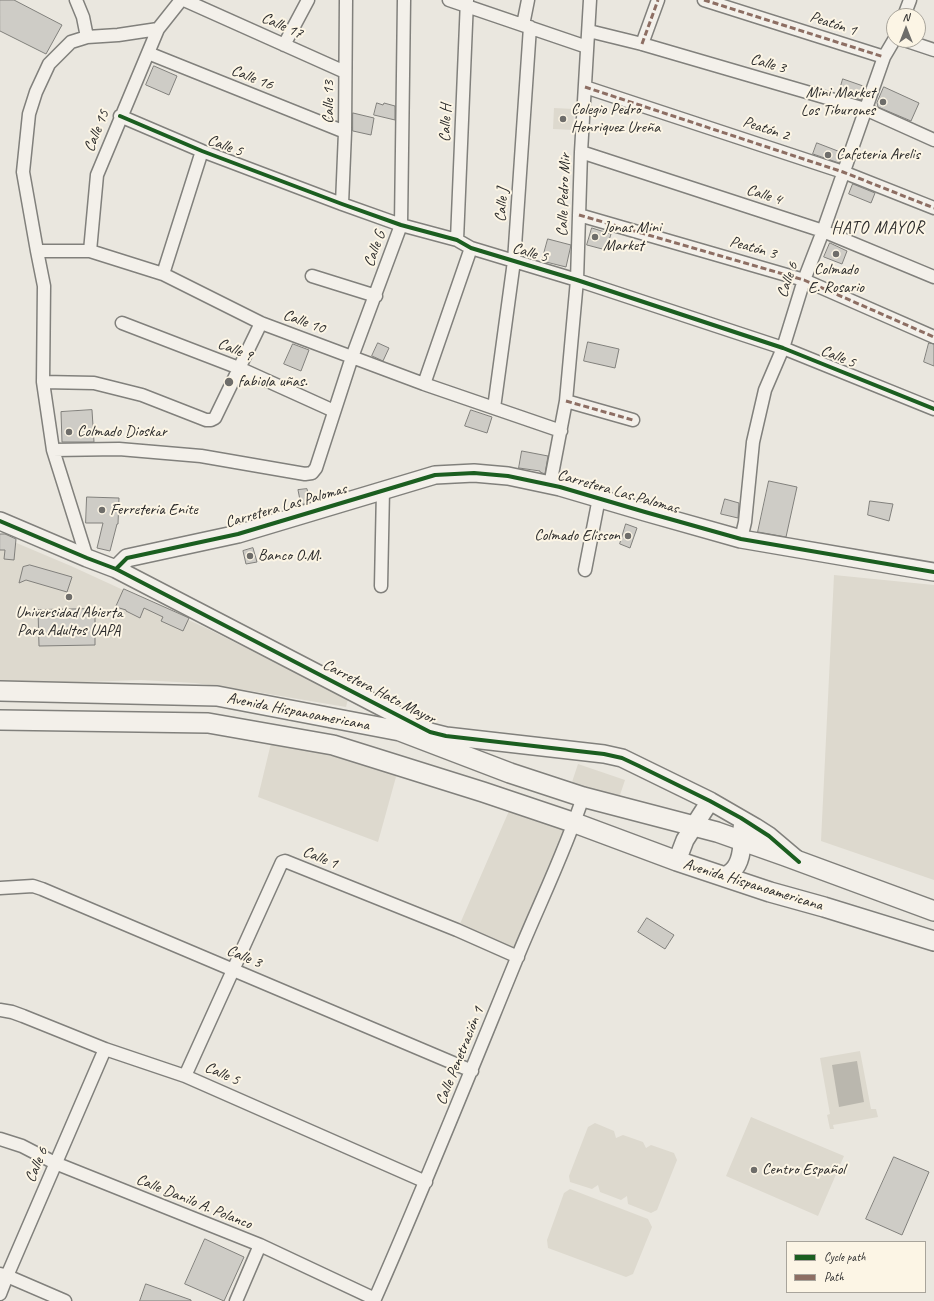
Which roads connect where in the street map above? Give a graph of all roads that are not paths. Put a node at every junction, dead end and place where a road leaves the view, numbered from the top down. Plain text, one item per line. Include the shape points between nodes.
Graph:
1 (76, 0) edge
2 (183, 0) edge
3 (308, 0) edge
4 (346, 0) edge
5 (404, 0) edge
6 (449, 0) edge
7 (528, 0) edge
8 (590, 0) edge
9 (658, 0) edge
10 (704, 0) edge
11 (467, 3) edge
12 (526, 26) junction
13 (158, 29) junction
14 (589, 31) junction
15 (87, 37) junction
16 (642, 44) junction
17 (284, 45) junction
18 (587, 47) junction
19 (889, 48) edge
20 (148, 53) junction
21 (884, 57) junction
22 (345, 72) junction
23 (585, 87) junction
24 (865, 108) junction
25 (120, 116) junction
26 (345, 132) junction
27 (934, 140) edge
28 (202, 150) junction
29 (581, 152) junction
30 (843, 172) junction
31 (342, 204) junction
32 (934, 208) edge
33 (579, 215) junction
34 (401, 226) junction
35 (823, 231) junction
36 (457, 240) junction
37 (470, 248) junction
38 (36, 251) junction
39 (90, 251) junction
40 (514, 262) junction
41 (163, 274) junction
42 (312, 276) dead end
43 (934, 277) edge
44 (577, 280) junction
45 (804, 280) junction
46 (376, 296) junction
47 (122, 323) dead end
48 (261, 323) junction
49 (934, 337) edge
50 (783, 348) junction
51 (352, 357) junction
52 (238, 368) junction
53 (44, 382) junction
54 (424, 384) junction
55 (566, 401) junction
56 (494, 408) junction
57 (934, 410) edge
58 (334, 411) junction
59 (632, 420) dead end
60 (561, 431) junction
61 (53, 450) junction
62 (550, 485) junction
63 (383, 490) junction
64 (599, 498) junction
65 (0, 521) edge
66 (741, 539) junction
67 (87, 558) junction
68 (116, 569) junction
69 (585, 570) dead end
70 (934, 572) edge
71 (381, 586) dead end
72 (0, 691) edge
73 (0, 720) edge
74 (583, 796) junction
75 (710, 801) junction
76 (741, 818) junction
77 (574, 823) junction
78 (694, 825) junction
79 (742, 841) junction
80 (677, 861) junction
81 (799, 862) junction
82 (726, 877) junction
83 (0, 888) edge
84 (934, 912) edge
85 (934, 941) edge
86 (518, 957) junction
87 (233, 969) junction
88 (0, 1010) edge
89 (105, 1049) junction
90 (472, 1071) junction
91 (185, 1076) junction
92 (0, 1139) edge
93 (55, 1163) junction
94 (426, 1182) junction
95 (260, 1245) junction
96 (3, 1275) edge
97 (0, 1294) edge
98 (375, 1300) edge
99 (66, 1301) edge
100 (236, 1301) edge

1 - 15 street via 84,17
2 - 13 street, Calle 15
2 - 17 street, Calle 17
3 - 17 street
4 - 22 street, Calle 13
5 - 34 street, Calle G
6 - 11 street
7 - 12 street, Calle J
8 - 14 street, Calle Pedro Mir
9 - 16 street
10 - 21 street, Peatón 1
11 - 12 street
11 - 36 street, Calle H
12 - 18 street
12 - 40 street, Calle J
13 - 15 street
13 - 20 street, Calle 15
14 - 16 street, Calle 3
14 - 18 street, Calle Pedro Mir
15 - 38 street via 71,42 49,64 29,114 23,172
16 - 24 street, Calle 3
17 - 22 street, Calle 17
18 - 23 street, Calle Pedro Mir
19 - 21 street, Calle 6
20 - 25 street, Calle 15
20 - 26 street, Calle 16
21 - 24 street, Calle 6
22 - 26 street, Calle 13
23 - 29 street, Calle Pedro Mir
23 - 30 street, Peatón 2
24 - 27 street, Calle 3
24 - 30 street, Calle 6
25 - 28 street, Calle 5
25 - 39 street, Calle 15 via 97,175
26 - 31 street, Calle 13
28 - 31 street, Calle 5
28 - 41 street
29 - 33 street, Calle Pedro Mir
29 - 35 street, Calle 4
30 - 32 street, Peatón 2
30 - 35 street, Calle 6
31 - 34 street, Calle 5
33 - 44 street, Calle Pedro Mir
33 - 45 street, Peatón 3
34 - 36 street, Calle 5
34 - 46 street, Calle G
35 - 43 street, Calle 4
35 - 45 street, Calle 6
36 - 37 street, Calle 5
37 - 40 street, Calle 5
37 - 54 street
38 - 39 street, Calle 10
38 - 53 street via 44,286
39 - 41 street, Calle 10
40 - 44 street, Calle 5
40 - 56 street, Calle J
41 - 48 street, Calle 10
42 - 46 street
44 - 50 street, Calle 5
44 - 55 street, Calle Pedro Mir
45 - 49 street, Peatón 3
45 - 50 street, Calle 6
46 - 51 street, Calle G
47 - 52 street, Calle 9
48 - 51 street, Calle 10
48 - 52 street
50 - 57 street, Calle 5
50 - 66 street, Calle 6 via 765,390 755,434
51 - 54 street, Calle 10
51 - 58 street, Calle G
52 - 53 street via 211,420 142,395 101,385
52 - 58 street, Calle 9
53 - 61 street
54 - 56 street, Calle 10
55 - 59 street
55 - 60 street, Calle Pedro Mir
56 - 60 street, Calle 10
58 - 61 street, Calle G via 316,468 312,473 305,474 193,456 119,449
60 - 62 street, Calle Pedro Mir
61 - 67 street
62 - 63 street, Carretera Las Palomas via 508,476 474,473 435,476
62 - 64 street, Carretera Las Palomas
63 - 68 street, Carretera Las Palomas via 238,534 127,558
63 - 71 street
64 - 66 street, Carretera Las Palomas
64 - 69 street
65 - 67 street, Carretera Hato Mayor
66 - 70 street, Carretera Las Palomas
67 - 68 street, Carretera Hato Mayor
68 - 75 street, Carretera Hato Mayor via 430,732 622,758
72 - 74 main road, Avenida Hispanoamericana via 217,696 400,732 510,773
73 - 77 main road, Avenida Hispanoamericana via 208,723 326,744
74 - 77 street
74 - 78 main road, Avenida Hispanoamericana
75 - 76 street, Carretera Hato Mayor
75 - 78 street
76 - 79 street
76 - 81 street, Carretera Hato Mayor
77 - 80 main road, Avenida Hispanoamericana
77 - 86 street, Calle Penetración 1
78 - 79 main road, Avenida Hispanoamericana
78 - 80 street
79 - 81 main road, Avenida Hispanoamericana
79 - 82 street via 735,868
80 - 82 main road, Avenida Hispanoamericana
81 - 84 main road, Avenida Hispanoamericana
82 - 85 main road, Avenida Hispanoamericana
83 - 87 street, Calle 3 via 33,886 42,889
86 - 87 street, Calle 1 via 285,861 282,862
86 - 90 street, Calle Penetración 1
87 - 90 street, Calle 3
87 - 91 street, Calle 1
88 - 89 street, Calle 5 via 23,1016
89 - 91 street, Calle 5
89 - 93 street, Calle 6
90 - 94 street, Calle Penetración 1
91 - 94 street, Calle 5
92 - 93 street, Calle Danilo A. Polanco via 22,1146
93 - 95 street, Calle Danilo A. Polanco
93 - 96 street, Calle 6
94 - 98 street, Calle Penetración 1
95 - 98 street, Calle Danilo A. Polanco
95 - 100 street
96 - 97 street, Calle 6
96 - 99 street

